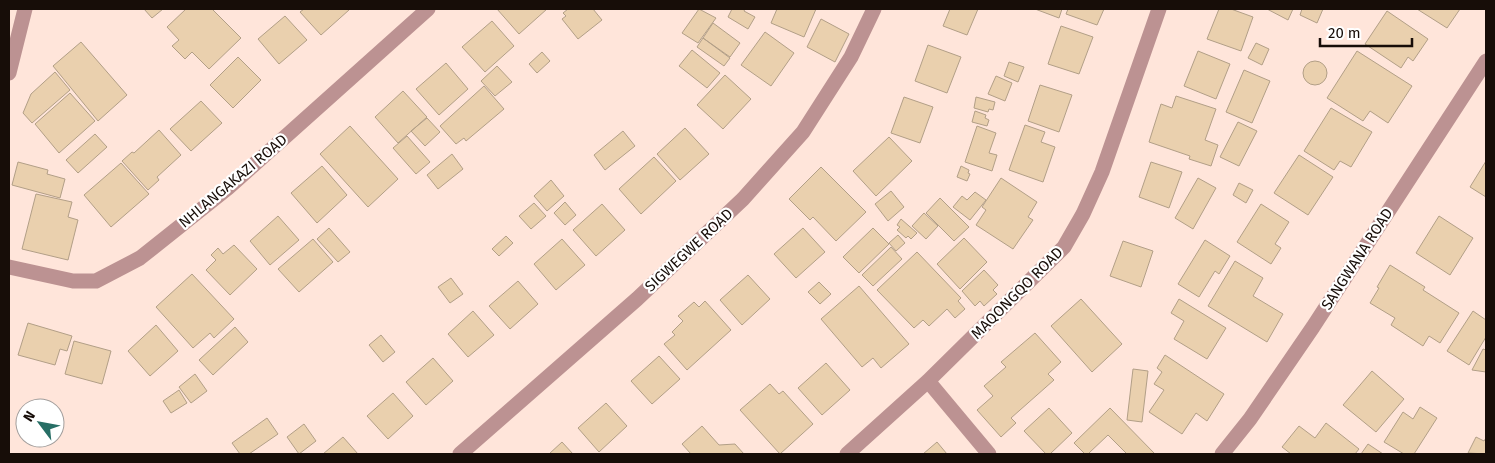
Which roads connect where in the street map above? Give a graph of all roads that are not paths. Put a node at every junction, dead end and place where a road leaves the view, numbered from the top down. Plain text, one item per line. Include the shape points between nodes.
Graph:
1 (25, 9) edge
2 (428, 9) edge
3 (874, 9) edge
4 (1159, 9) edge
5 (1486, 61) edge
6 (9, 73) edge
7 (9, 267) edge
8 (928, 381) junction
9 (460, 454) edge
10 (848, 454) edge
11 (989, 454) edge
12 (1222, 454) edge

1 - 6 street
2 - 7 street, NHLANGAKAZI ROAD via 228,188 140,258 96,281 73,281
3 - 9 street, SIGWEGWE ROAD via 851,57 803,132 743,199 637,299
4 - 8 street, MAQONGQO ROAD via 1102,172 1064,247
5 - 12 street, SANGWANA ROAD via 1313,327
8 - 10 street, MAQONGQO ROAD
8 - 11 street

